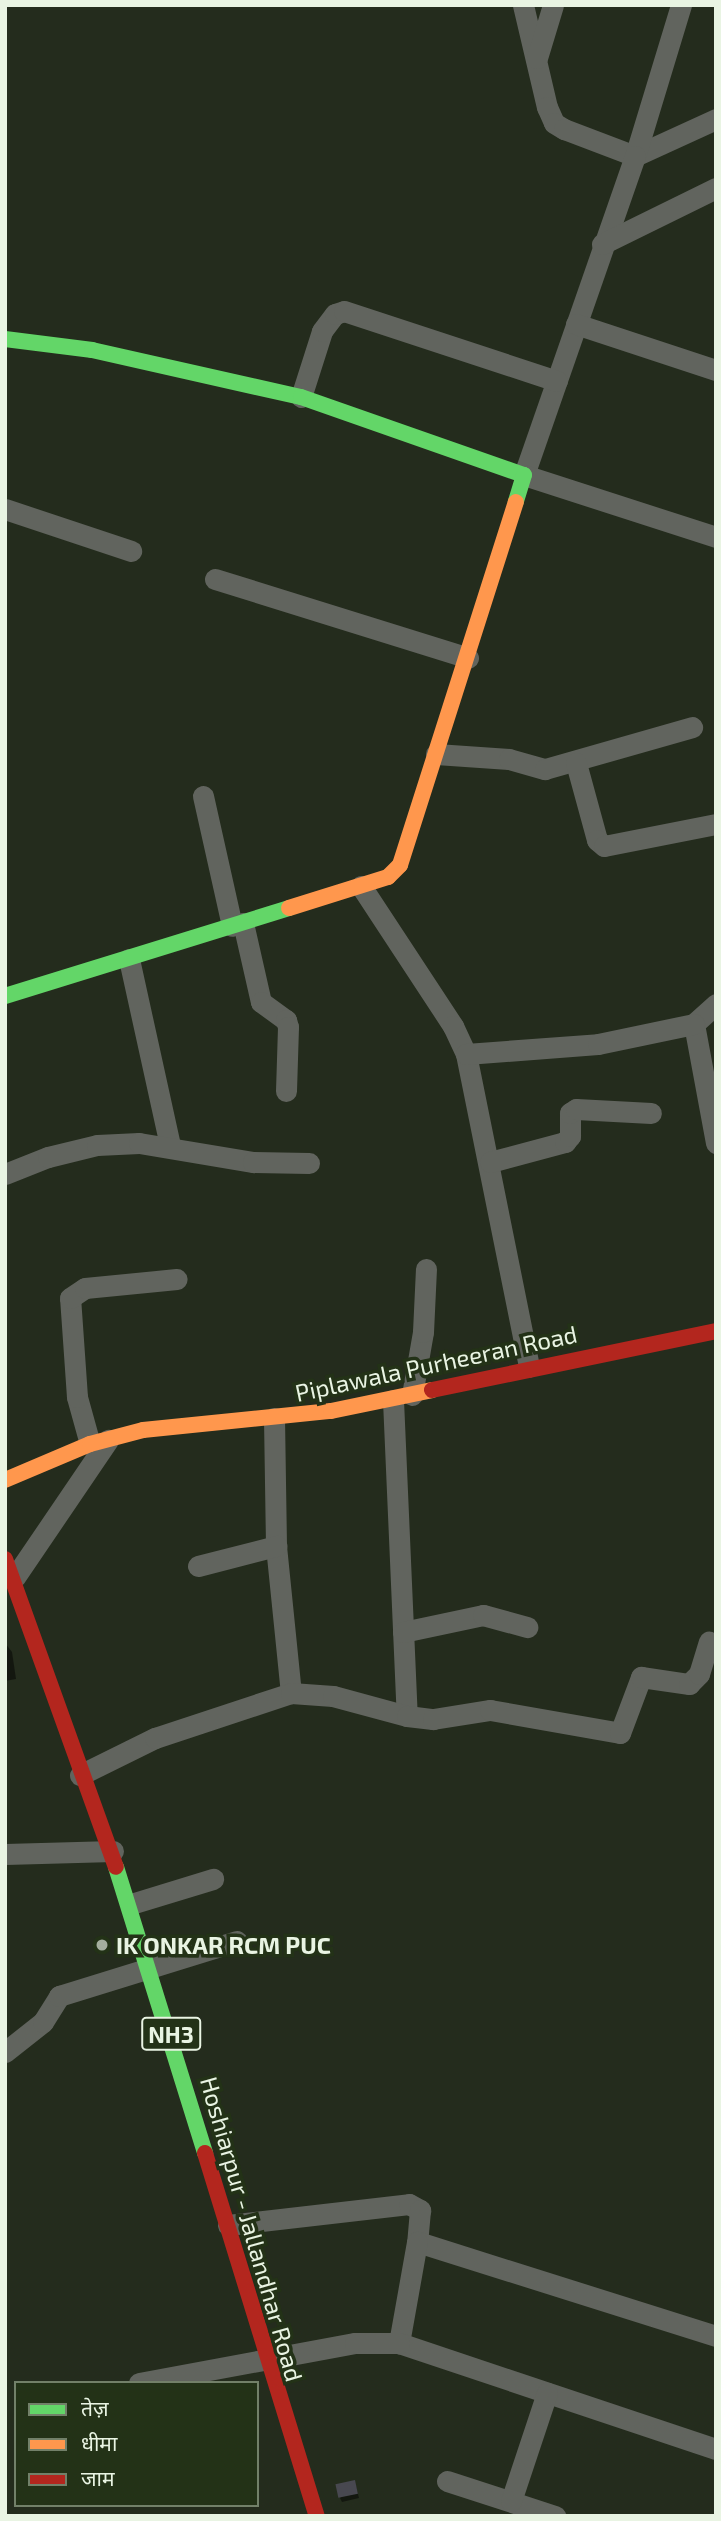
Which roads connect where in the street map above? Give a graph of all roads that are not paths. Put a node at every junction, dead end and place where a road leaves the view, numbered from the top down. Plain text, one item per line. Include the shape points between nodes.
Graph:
1 (523, 5) edge
2 (554, 5) edge
3 (681, 5) edge
4 (537, 60) junction
5 (716, 119) edge
6 (635, 156) junction
7 (716, 188) edge
8 (603, 244) junction
9 (576, 324) junction
10 (5, 339) edge
11 (716, 370) edge
12 (556, 381) junction
13 (301, 397) junction
14 (524, 475) junction
15 (5, 509) edge
16 (716, 537) edge
17 (131, 551) dead end
18 (215, 579) dead end
19 (468, 658) junction
20 (692, 727) dead end
21 (436, 754) junction
22 (576, 763) junction
23 (203, 796) dead end
24 (716, 824) edge
25 (360, 886) junction
26 (237, 925) junction
27 (129, 959) junction
28 (5, 996) edge
29 (716, 1004) edge
30 (694, 1024) junction
31 (466, 1054) junction
32 (286, 1091) dead end
33 (651, 1113) dead end
34 (716, 1143) edge
35 (170, 1145) junction
36 (490, 1162) junction
37 (309, 1163) dead end
38 (5, 1174) edge
39 (426, 1269) dead end
40 (177, 1279) dead end
41 (716, 1331) edge
42 (529, 1367) junction
43 (403, 1398) junction
44 (274, 1418) junction
45 (99, 1442) junction
46 (5, 1480) edge
47 (276, 1546) junction
48 (198, 1566) dead end
49 (10, 1568) edge
50 (527, 1628) dead end
51 (403, 1632) junction
52 (709, 1641) dead end
53 (291, 1693) junction
54 (407, 1716) junction
55 (80, 1776) junction
56 (113, 1851) junction
57 (5, 1854) edge
58 (213, 1879) dead end
59 (131, 1904) junction
60 (237, 1941) dead end
61 (151, 1967) junction
62 (5, 2052) edge
63 (228, 2224) junction
64 (417, 2242) junction
65 (716, 2336) edge
66 (399, 2343) junction
67 (266, 2360) junction
68 (150, 2381) edge
69 (547, 2393) junction
70 (716, 2449) edge
71 (447, 2481) dead end
72 (511, 2501) junction
73 (317, 2516) edge
74 (555, 2516) edge

1 - 4 street
2 - 4 street
3 - 6 street
4 - 6 street via 554,123
5 - 6 street
6 - 8 street
7 - 8 street
8 - 9 street
9 - 11 street
9 - 12 street
10 - 13 main road via 169,364
12 - 13 street via 344,311 335,314 322,331
12 - 14 street
13 - 14 main road
14 - 16 street
14 - 19 main road
15 - 17 street
18 - 19 street
19 - 21 main road
20 - 22 street
21 - 22 street via 509,759 538,769
21 - 25 main road via 400,866 388,877
22 - 24 street via 597,840 604,846
23 - 26 street
25 - 26 main road
25 - 31 street via 453,1026
26 - 27 main road
26 - 32 street via 261,1002 286,1020
27 - 28 main road
27 - 35 street
29 - 30 street
30 - 31 street via 598,1044
30 - 34 street
31 - 36 street
33 - 36 street via 576,1109 569,1113 570,1136 565,1142
35 - 37 street via 212,1156
35 - 38 street via 97,1145
36 - 42 street
39 - 43 street via 423,1332
40 - 45 street via 85,1288 70,1298 77,1397
41 - 42 main road, Piplawala Purheeran Road
42 - 43 main road, Piplawala Purheeran Road
43 - 44 main road, Piplawala Purheeran Road
43 - 51 street
44 - 45 main road, Piplawala Purheeran Road via 188,1423
44 - 47 street
45 - 46 main road, Piplawala Purheeran Road
45 - 49 street
47 - 48 street
47 - 53 street
49 - 55 main road, Hoshiarpur - Jallandhar Road / NH3
50 - 51 street via 483,1615
51 - 54 street
52 - 54 street via 699,1674 690,1684 640,1677 621,1733 490,1710 433,1719
53 - 54 street via 332,1696
53 - 55 street via 155,1738
55 - 56 main road, Hoshiarpur - Jallandhar Road / NH3
56 - 57 street
56 - 59 main road, Hoshiarpur - Jallandhar Road / NH3
58 - 59 street
59 - 61 main road, Hoshiarpur - Jallandhar Road / NH3
60 - 61 street
61 - 62 street via 59,1996 43,2022
61 - 63 main road, Hoshiarpur - Jallandhar Road / NH3
63 - 64 street via 409,2204 420,2210
63 - 67 main road, Hoshiarpur - Jallandhar Road / NH3
64 - 65 street
64 - 66 street
66 - 67 street via 355,2343
66 - 69 street
67 - 68 street
67 - 73 main road, Hoshiarpur - Jallandhar Road / NH3
69 - 70 street
69 - 72 street
71 - 72 street
72 - 74 street

